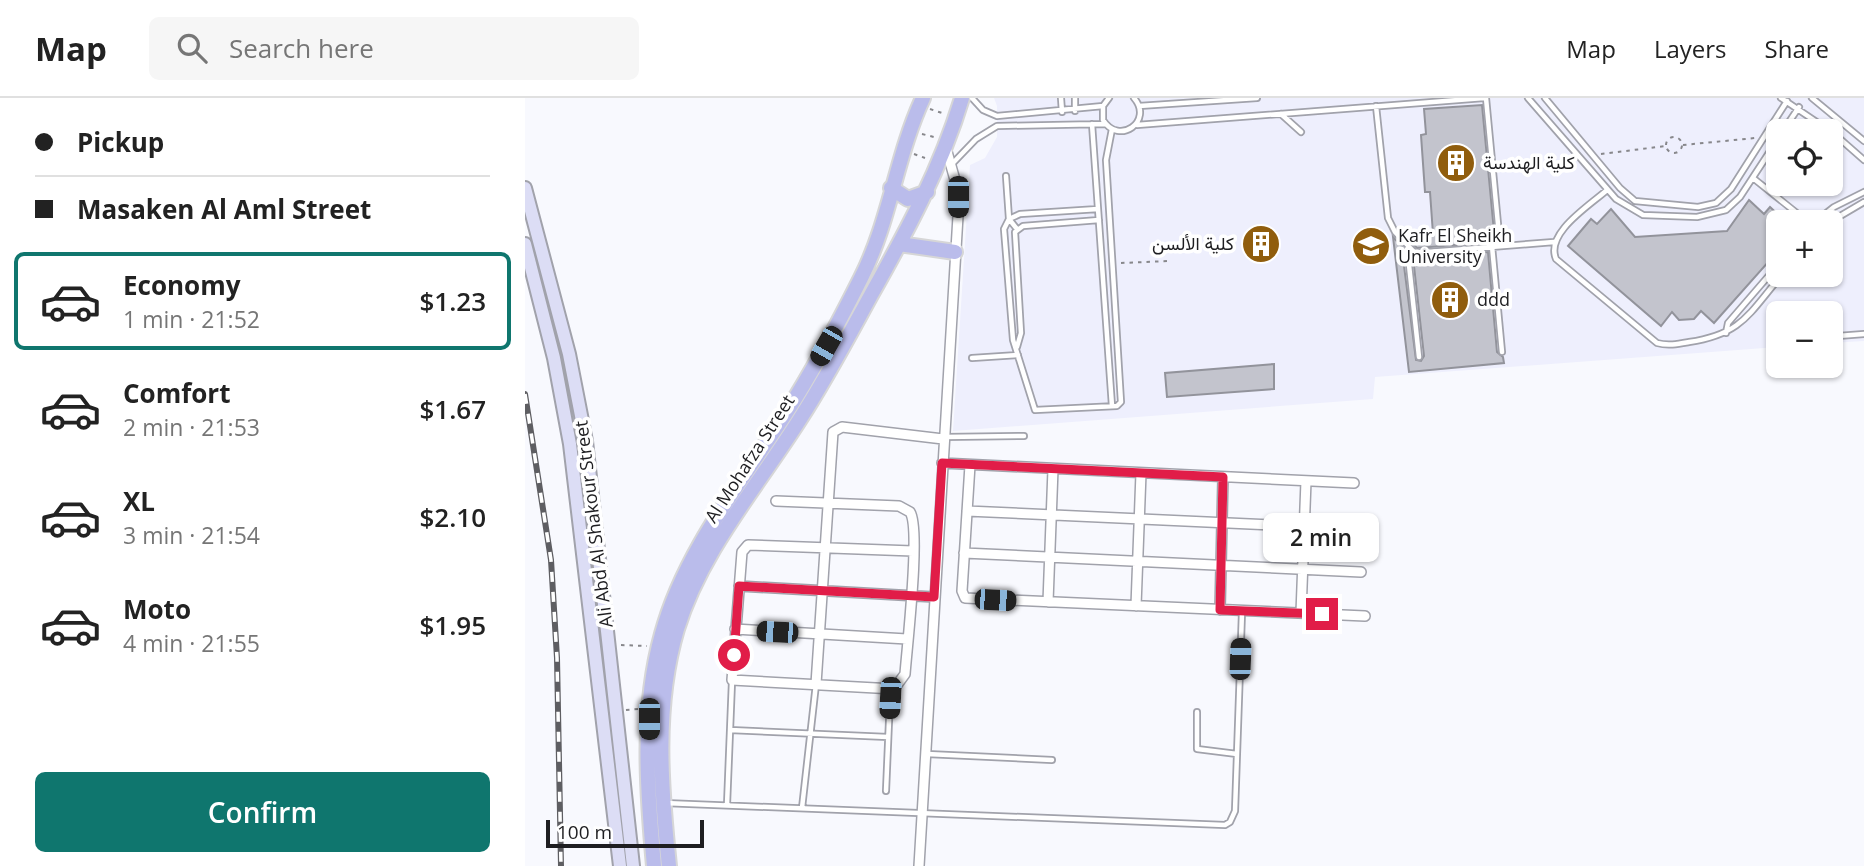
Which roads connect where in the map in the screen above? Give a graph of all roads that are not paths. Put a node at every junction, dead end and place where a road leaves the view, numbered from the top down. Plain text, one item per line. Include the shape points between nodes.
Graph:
1 (962, 98) edge
2 (972, 98) edge
3 (1061, 98) edge
4 (1075, 98) edge
5 (1109, 98) edge
6 (1134, 98) edge
7 (1257, 98) edge
8 (1485, 98) edge
9 (1528, 98) edge
10 (1545, 98) edge
11 (1812, 98) edge
12 (1784, 99) edge
13 (921, 102) edge
14 (1103, 106) junction
15 (1139, 106) junction
16 (1376, 106) junction
17 (1799, 107) junction
18 (1075, 111) junction
19 (1062, 112) junction
20 (1280, 113) junction
21 (1791, 119) edge
22 (1814, 119) edge
23 (1092, 124) junction
24 (1105, 124) junction
25 (1137, 125) junction
26 (1112, 129) junction
27 (1301, 132) dead end
28 (1864, 141) edge
29 (1843, 142) edge
30 (1766, 158) edge
31 (1864, 160) edge
32 (946, 164) junction
33 (1006, 176) dead end
34 (1753, 178) junction
35 (525, 188) edge
36 (891, 188) junction
37 (1607, 190) junction
38 (927, 192) junction
39 (1864, 192) edge
40 (1864, 202) edge
41 (1098, 209) junction
42 (1793, 210) edge
43 (1830, 210) edge
44 (1843, 214) edge
45 (1009, 219) junction
46 (1099, 220) junction
47 (1017, 229) junction
48 (1554, 242) junction
49 (525, 244) edge
50 (899, 244) junction
51 (1500, 245) junction
52 (1492, 246) junction
53 (955, 252) junction
54 (1415, 253) junction
55 (1766, 279) edge
56 (1772, 287) edge
57 (1725, 334) junction
58 (1864, 334) edge
59 (1843, 336) edge
60 (1017, 351) junction
61 (1502, 352) dead end
62 (1419, 357) dead end
63 (972, 358) dead end
64 (1112, 406) junction
65 (1024, 436) dead end
66 (943, 438) junction
67 (942, 463) junction
68 (970, 465) junction
69 (1053, 469) junction
70 (1141, 473) junction
71 (1223, 477) junction
72 (1306, 481) junction
73 (1355, 484) dead end
74 (776, 501) dead end
75 (827, 503) junction
76 (967, 511) junction
77 (1051, 515) junction
78 (1139, 519) junction
79 (1222, 523) junction
80 (1305, 526) junction
81 (1358, 529) dead end
82 (825, 548) junction
83 (913, 551) junction
84 (964, 554) junction
85 (1050, 558) junction
86 (1137, 562) junction
87 (1221, 566) junction
88 (1303, 569) junction
89 (1361, 572) dead end
90 (739, 586) junction
91 (823, 591) junction
92 (910, 596) junction
93 (934, 597) junction
94 (1048, 602) junction
95 (1136, 606) junction
96 (1220, 610) junction
97 (1242, 611) junction
98 (1301, 613) junction
99 (1365, 616) dead end
100 (735, 629) junction
101 (820, 634) junction
102 (907, 639) junction
103 (732, 680) junction
104 (817, 684) junction
105 (894, 689) junction
106 (1197, 712) dead end
107 (730, 730) junction
108 (811, 734) junction
109 (888, 737) junction
110 (925, 754) junction
111 (1237, 754) junction
112 (1052, 760) dead end
113 (886, 791) dead end
114 (663, 803) junction
115 (727, 806) junction
116 (802, 808) junction
117 (922, 812) junction
118 (620, 866) edge
119 (633, 866) edge
120 (654, 866) edge
121 (670, 866) edge
122 (919, 866) edge

1 - 32 main road, Al Mohafza Street via 947,145
2 - 19 lane via 997,116
3 - 19 lane
4 - 18 lane
5 - 14 lane
6 - 15 lane
7 - 15 lane
8 - 16 lane
8 - 51 lane
9 - 37 lane
10 - 12 lane via 1635,201 1698,207 1724,196
11 - 28 lane
12 - 17 lane
13 - 36 main road, Al Mohafza Street
14 - 18 lane
14 - 24 lane
15 - 25 lane
16 - 20 lane
16 - 54 lane via 1388,218
17 - 21 lane
17 - 22 lane
18 - 19 lane
20 - 25 lane
20 - 27 lane
23 - 24 lane
23 - 32 lane via 997,126
23 - 41 lane
24 - 26 lane
25 - 26 lane via 1128,131
26 - 64 lane via 1106,159 1122,398
29 - 31 lane
30 - 34 lane
32 - 38 main road, Al Mohafza Street
32 - 53 street via 958,197
33 - 45 lane
34 - 37 lane via 1725,210 1706,217 1643,215
34 - 42 lane
35 - 119 main road, Ali Abd Al Shakour Street via 579,397
36 - 38 main road via 908,199
36 - 120 main road, Al Mohafza Street via 862,276 807,380 697,552 672,606 659,647 649,709
37 - 48 lane
38 - 50 main road, Al Mohafza Street
39 - 43 lane
40 - 44 lane
41 - 45 lane via 1020,214
41 - 46 lane
45 - 47 lane
45 - 60 lane via 1004,235
46 - 47 lane
46 - 64 lane
47 - 60 lane via 1021,333
48 - 51 lane
48 - 57 lane via 1556,259 1657,343 1672,345
49 - 118 main road, Ali Abd Al Shakour Street via 570,444
50 - 53 main road
50 - 114 main road, Al Mohafza Street via 801,418 695,583 667,676
51 - 52 lane
52 - 54 lane
52 - 61 lane
53 - 66 street
54 - 62 lane via 1409,265
55 - 57 lane via 1728,323
56 - 57 lane via 1738,326
58 - 59 lane
60 - 63 lane
60 - 64 lane via 1035,410
65 - 66 lane
66 - 67 street
66 - 75 street via 837,428 831,438
67 - 68 street
67 - 93 street
68 - 69 street
68 - 76 street
69 - 70 street
69 - 77 street
70 - 71 street
70 - 78 street
71 - 72 street
71 - 79 street
72 - 73 street
72 - 80 street
74 - 75 street
75 - 82 street
75 - 83 street via 905,508 913,517
76 - 77 street
76 - 84 street
77 - 78 street
77 - 85 street
78 - 79 street
78 - 86 street
79 - 80 street
79 - 87 street
80 - 81 street
80 - 88 street
82 - 83 street
82 - 90 street via 748,545 742,552
82 - 91 street
83 - 92 street
84 - 85 street
84 - 94 street via 965,598
85 - 86 street
85 - 94 street
86 - 87 street
86 - 95 street
87 - 88 street
87 - 96 street
88 - 89 street
88 - 98 street
90 - 91 street
90 - 100 street
91 - 92 street
91 - 101 street
92 - 93 street
92 - 102 street
93 - 110 street
94 - 95 street
95 - 96 street
96 - 97 street
97 - 98 street
97 - 111 lane
98 - 99 street
100 - 101 street
100 - 103 street
101 - 102 street
101 - 104 street
102 - 105 street via 904,679
103 - 104 street
103 - 107 lane
104 - 105 street
104 - 108 lane
105 - 109 lane
106 - 111 lane via 1197,749
107 - 108 lane
107 - 115 lane
108 - 109 lane
108 - 116 lane
109 - 113 lane
110 - 112 lane
110 - 117 street
111 - 117 lane via 1235,811 1225,825
114 - 115 lane
114 - 121 main road, Al Mohafza Street
115 - 116 lane
116 - 117 lane
117 - 122 street

